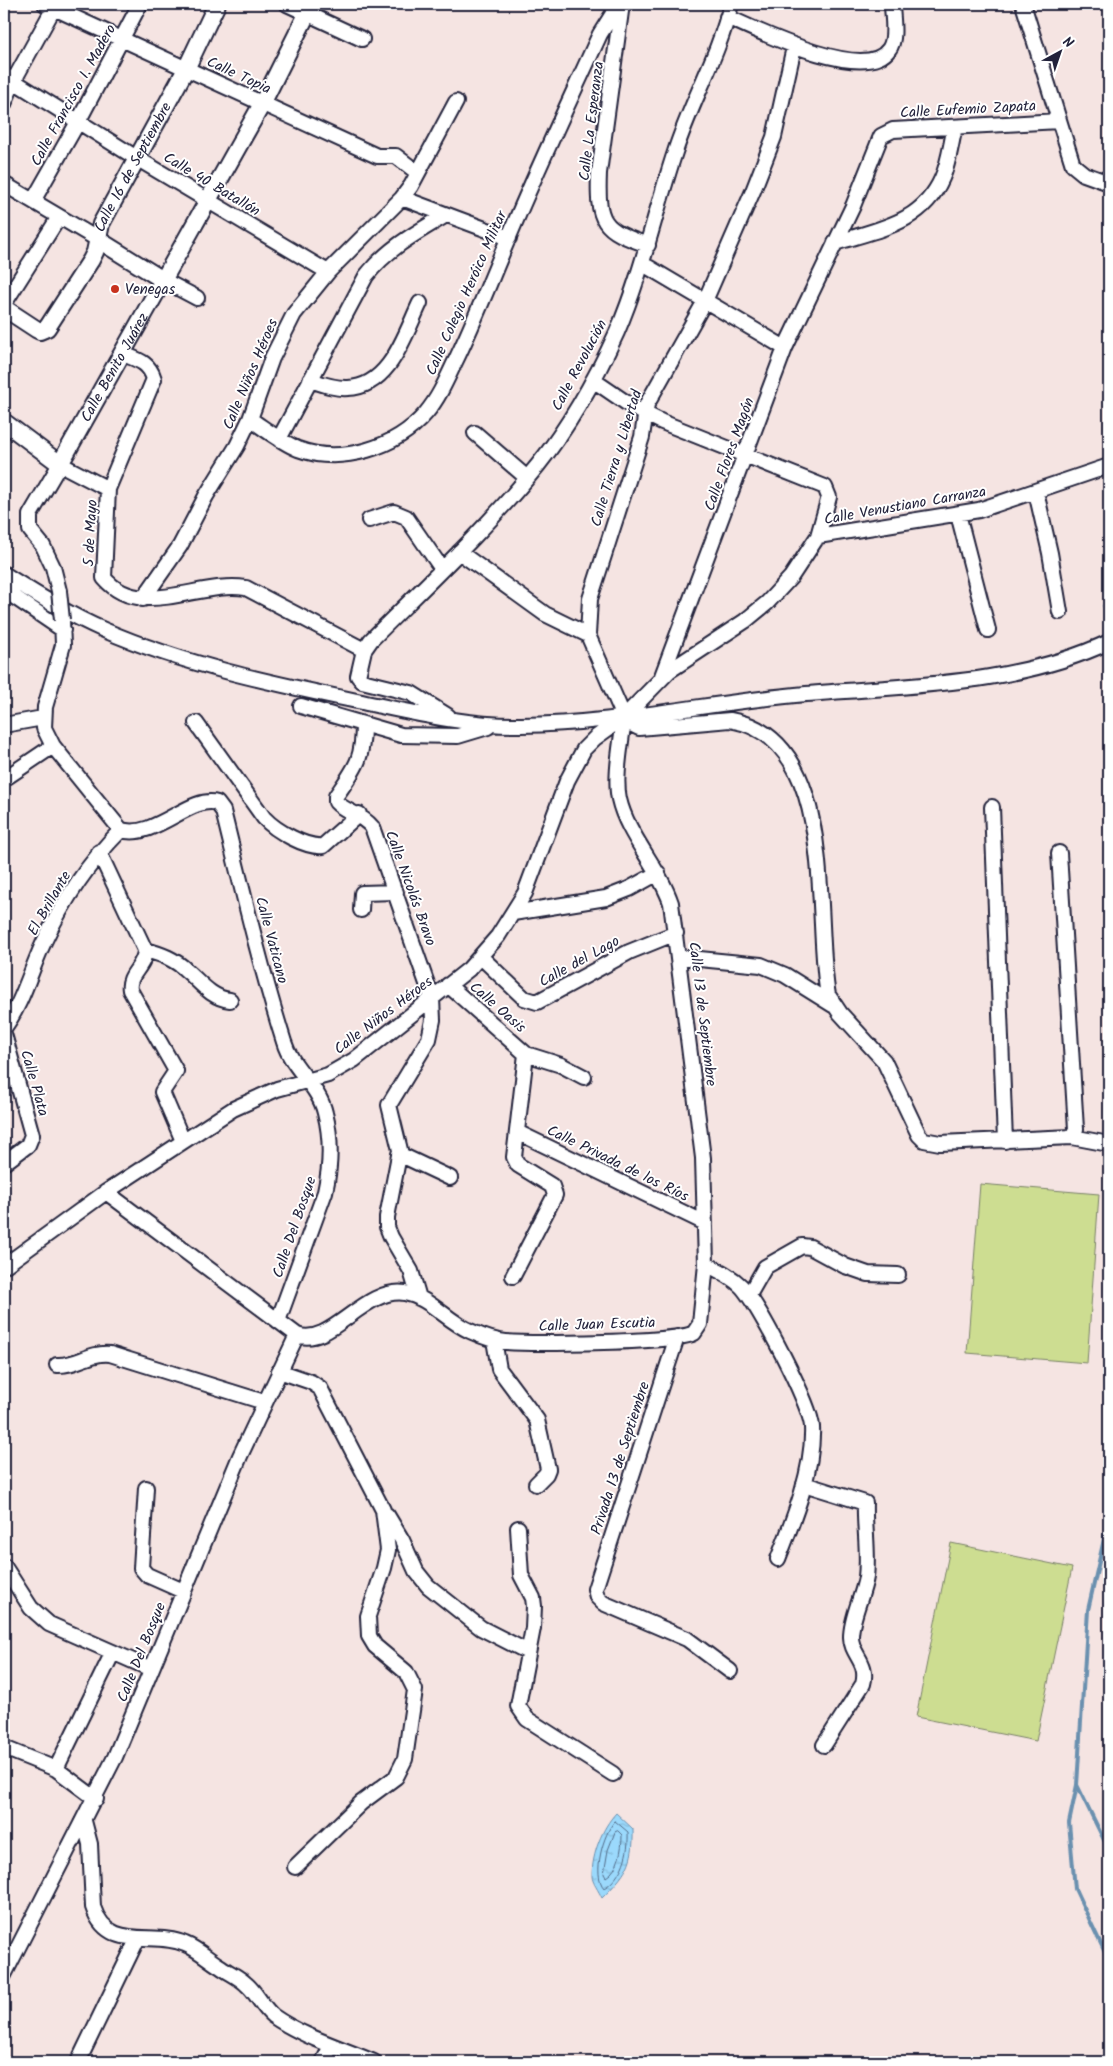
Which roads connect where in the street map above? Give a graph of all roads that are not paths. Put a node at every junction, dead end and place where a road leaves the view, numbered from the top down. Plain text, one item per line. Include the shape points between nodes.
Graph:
1 (140, 4) edge
2 (217, 4) edge
3 (287, 4) edge
4 (892, 4) edge
5 (1023, 4) edge
6 (52, 5) edge
7 (622, 6) edge
8 (310, 9) edge
9 (729, 11) edge
10 (362, 39) dead end
11 (123, 40) junction
12 (794, 48) junction
13 (186, 68) junction
14 (8, 78) edge
15 (456, 102) dead end
16 (4, 104) edge
17 (262, 104) junction
18 (1059, 121) junction
19 (78, 122) junction
20 (955, 126) junction
21 (881, 136) joint
22 (138, 159) junction
23 (418, 173) junction
24 (1109, 183) edge
25 (4, 184) edge
26 (402, 198) junction
27 (208, 200) junction
28 (33, 201) junction
29 (446, 215) junction
30 (59, 217) junction
31 (508, 238) junction
32 (97, 239) junction
33 (835, 243) junction
34 (648, 245) junction
35 (643, 264) junction
36 (328, 272) junction
37 (163, 280) junction
38 (197, 298) dead end
39 (705, 301) junction
40 (4, 304) edge
41 (420, 304) dead end
42 (4, 308) edge
43 (785, 348) junction
44 (123, 354) junction
45 (310, 380) junction
46 (593, 380) junction
47 (646, 414) junction
48 (250, 419) junction
49 (4, 422) edge
50 (475, 433) dead end
51 (279, 439) junction
52 (746, 457) junction
53 (60, 464) junction
54 (1109, 466) edge
55 (527, 478) junction
56 (108, 489) junction
57 (1036, 492) junction
58 (958, 514) junction
59 (369, 520) dead end
60 (818, 536) junction
61 (459, 552) junction
62 (442, 569) junction
63 (4, 574) edge
64 (4, 590) edge
65 (143, 599) junction
66 (1060, 612) dead end
67 (62, 625) junction
68 (988, 630) dead end
69 (588, 635) junction
70 (1109, 642) edge
71 (364, 650) junction
72 (660, 679) junction
73 (301, 706) dead end
74 (624, 717) junction
75 (43, 718) junction
76 (452, 719) junction
77 (196, 723) dead end
78 (363, 724) junction
79 (4, 725) edge
80 (493, 725) junction
81 (54, 746) junction
82 (4, 779) edge
83 (992, 807) dead end
84 (359, 814) junction
85 (121, 830) junction
86 (99, 852) junction
87 (1059, 854) dead end
88 (658, 873) junction
89 (396, 892) junction
90 (361, 910) dead end
91 (513, 914) junction
92 (676, 934) junction
93 (145, 950) junction
94 (679, 957) junction
95 (481, 958) junction
96 (448, 986) junction
97 (432, 998) junction
98 (230, 1000) dead end
99 (833, 1004) junction
100 (4, 1028) edge
101 (4, 1034) edge
102 (526, 1054) junction
103 (584, 1076) dead end
104 (306, 1082) junction
105 (325, 1112) joint
106 (517, 1132) junction
107 (1072, 1137) junction
108 (183, 1141) junction
109 (1005, 1141) junction
110 (1109, 1144) edge
111 (399, 1154) junction
112 (4, 1162) edge
113 (450, 1178) dead end
114 (106, 1192) junction
115 (705, 1223) junction
116 (706, 1264) junction
117 (4, 1266) edge
118 (898, 1275) dead end
119 (513, 1276) dead end
120 (749, 1295) junction
121 (419, 1298) junction
122 (278, 1321) junction
123 (699, 1328) joint
124 (296, 1335) junction
125 (677, 1337) junction
126 (494, 1340) junction
127 (57, 1365) dead end
128 (279, 1371) junction
129 (264, 1402) junction
130 (536, 1484) dead end
131 (804, 1484) junction
132 (146, 1488) dead end
133 (384, 1510) junction
134 (518, 1528) dead end
135 (778, 1559) dead end
136 (4, 1566) edge
137 (183, 1591) junction
138 (113, 1652) junction
139 (528, 1652) junction
140 (151, 1669) junction
141 (730, 1671) dead end
142 (824, 1745) dead end
143 (4, 1748) edge
144 (56, 1768) junction
145 (613, 1774) dead end
146 (96, 1799) junction
147 (84, 1821) junction
148 (295, 1867) dead end
149 (137, 1940) junction
150 (4, 1975) edge
151 (331, 2046) junction
152 (78, 2062) edge
153 (323, 2062) edge
154 (374, 2062) edge

1 - 11 street, Calle Francisco I. Madero
2 - 13 street, Calle 16 de Septiembre
3 - 8 street
4 - 12 street via 892,41 884,56 867,60 846,59
5 - 18 street
6 - 11 street, Calle Topia
6 - 14 street
7 - 31 street, Calle Colegio Heróico Militar via 600,34
7 - 34 street, Calle La Esperanza via 598,198 600,211 613,231
8 - 10 street
8 - 17 street, Calle Benito Juárez
9 - 12 street
9 - 34 street, Calle Revolución via 676,150
11 - 13 street, Calle Topia
11 - 19 street, Calle Francisco I. Madero
12 - 39 street, Calle Tierra y Libertad via 774,137
13 - 17 street, Calle Topia
13 - 22 street, Calle 16 de Septiembre
14 - 16 street
14 - 19 street, Calle 40 Batallón
15 - 23 street, Calle Niños Héroes
17 - 23 street, Calle Topia via 377,156 396,156
17 - 27 street, Calle Benito Juárez
18 - 20 street, Calle Eufemio Zapata
18 - 24 street via 1073,165 1084,174
19 - 22 street, Calle 40 Batallón
19 - 28 street, Calle Francisco I. Madero
20 - 21 street, Calle Eufemio Zapata via 892,130
20 - 33 street via 942,178 920,209 906,220
21 - 33 street, Calle Flores Magón
22 - 27 street, Calle 40 Batallón
22 - 32 street, Calle 16 de Septiembre via 101,224
23 - 26 street, Calle Niños Héroes
25 - 28 street
26 - 29 street
26 - 36 street, Calle Niños Héroes
27 - 36 street, Calle 40 Batallón
27 - 37 street, Calle Benito Juárez
28 - 30 street
29 - 31 street
29 - 45 street via 398,243 375,264 358,288
30 - 32 street
30 - 40 street
31 - 51 street, Calle Colegio Heróico Militar via 472,326 440,392 416,423 380,445 335,456 318,455
32 - 37 street
32 - 42 street, Calle 16 de Septiembre via 91,260 47,328 40,332
33 - 43 street, Calle Flores Magón
34 - 35 street, Calle Revolución
35 - 39 street
35 - 46 street, Calle Revolución via 617,331
36 - 48 street, Calle Niños Héroes via 304,299 280,339
37 - 38 street
37 - 44 street, Calle Benito Juárez
39 - 43 street
39 - 47 street, Calle Tierra y Libertad via 651,395
41 - 45 street via 390,363 373,380 363,386 348,388
43 - 52 street, Calle Flores Magón
44 - 53 street, Calle Benito Juárez
44 - 56 street via 145,363 154,379
45 - 51 street
46 - 47 street
46 - 55 street, Calle Revolución via 560,434
47 - 52 street
47 - 69 street, Calle Tierra y Libertad via 642,436 593,586
48 - 51 street, Calle Colegio Heróico Militar
48 - 65 street, Calle Niños Héroes via 180,546
49 - 53 street
50 - 55 street
52 - 60 street via 825,487 829,496
52 - 72 street, Calle Flores Magón
53 - 56 street
53 - 67 street, Calle Benito Juárez, bridge via 30,515 30,530 43,546 53,567
54 - 57 street, Calle Venustiano Carranza
55 - 61 street, Calle Revolución
56 - 65 street, 5 de Mayo via 104,578 117,591
57 - 58 street, Calle Venustiano Carranza
57 - 66 street
58 - 60 street, Calle Venustiano Carranza
58 - 68 street
59 - 62 street via 394,512 406,517
60 - 72 street, Calle Venustiano Carranza via 791,577 767,603
61 - 62 street, Calle Revolución
61 - 69 street via 545,614
62 - 71 street, Calle Revolución
63 - 76 street via 101,629 209,668
64 - 67 street
65 - 71 street via 230,585 246,588
67 - 75 street, Calle Benito Juárez via 62,645
69 - 74 street
70 - 74 street via 1065,660 1009,674 750,699
71 - 76 street, Calle Revolución via 358,676 362,681 411,693
72 - 74 street, Calle Venustiano Carranza
73 - 78 street
74 - 80 street
74 - 88 street, Calle 13 de Septiembre via 619,798 631,827
74 - 91 street, Calle Niños Héroes via 595,738 576,763 532,876
74 - 99 street via 640,728 730,720 740,722 752,726 786,753 797,774 816,838 826,986
75 - 79 street
75 - 81 street via 44,728
76 - 80 street
77 - 84 street via 264,818 275,828 317,847 328,843
78 - 80 street via 401,735 423,736 458,736
78 - 84 street, Calle Nicolás Bravo via 363,750 335,799 340,806
81 - 82 street
81 - 85 street
83 - 109 street
84 - 89 street, Calle Nicolás Bravo via 372,827
85 - 86 street, El Brillante
85 - 104 street, Calle Vaticano via 137,832 204,802 217,803 223,811 253,936 284,1044
86 - 93 street
86 - 100 street, El Brillante via 51,928
87 - 107 street via 1076,1129
88 - 91 street via 606,898
88 - 92 street, Calle 13 de Septiembre via 672,903
89 - 90 street via 362,893
89 - 97 street, Calle Nicolás Bravo
91 - 95 street, Calle Niños Héroes
92 - 94 street, Calle 13 de Septiembre
92 - 95 street, Calle del Lago via 607,963 537,1002 524,998
93 - 98 street via 164,954 206,989
93 - 108 street via 142,963 130,980 130,990 176,1071 162,1092
94 - 99 street via 761,965 785,975
94 - 115 street, Calle 13 de Septiembre via 701,1134
95 - 96 street, Calle Niños Héroes
96 - 97 street, Calle Niños Héroes
96 - 102 street, Calle Oasis
97 - 104 street, Calle Niños Héroes via 354,1060
97 - 111 street via 433,1020 429,1039 389,1105
99 - 109 street via 884,1061 915,1128 924,1140 940,1143
101 - 112 street, Calle Plata via 31,1129 31,1140
102 - 103 street via 561,1064
102 - 106 street
104 - 105 street, Calle Vaticano via 321,1100
104 - 108 street, Calle Niños Héroes via 255,1098
105 - 122 street, Calle Del Bosque via 330,1142 325,1192
106 - 115 street, Calle Privada de los Ríos
106 - 119 street via 514,1157 518,1165 552,1186 555,1195
107 - 109 street
107 - 110 street
108 - 114 street, Calle Niños Héroes
111 - 113 street
111 - 121 street via 387,1227 411,1272
114 - 117 street, Calle Niños Héroes
114 - 122 street
115 - 116 street, Calle 13 de Septiembre
116 - 120 street via 728,1276
116 - 123 street, Calle 13 de Septiembre
118 - 120 street via 862,1272 802,1246 765,1267
120 - 131 street via 776,1342 811,1420
121 - 124 street, Calle Juan Escutia via 407,1293 383,1294 322,1333 304,1338
121 - 126 street, Calle Juan Escutia via 469,1331
122 - 124 street
123 - 125 street, Calle Juan Escutia via 690,1336
124 - 128 street, Calle Del Bosque
125 - 126 street, Calle Juan Escutia via 522,1343
125 - 141 street, Privada 13 de Septiembre via 595,1589 603,1603 687,1639
126 - 130 street via 499,1370 537,1420 548,1469
127 - 129 street via 75,1362 90,1354 110,1354
128 - 129 street, Calle Del Bosque
128 - 133 street via 320,1388
129 - 137 street, Calle Del Bosque
131 - 135 street
131 - 142 street via 865,1503 866,1576 851,1634 865,1677
132 - 137 street via 142,1568 147,1575
133 - 139 street via 416,1571 428,1586 481,1628
133 - 148 street via 388,1550 367,1626 376,1646 406,1672 415,1690 405,1759 396,1777 361,1803
134 - 139 street via 521,1575 534,1606
136 - 138 street via 39,1616 61,1630
137 - 140 street, Calle Del Bosque
138 - 140 street
138 - 144 street
139 - 145 street via 518,1695 520,1712
140 - 146 street, Calle Del Bosque
143 - 144 street
144 - 146 street
146 - 147 street, Calle Del Bosque
147 - 149 street via 90,1844 96,1916 110,1931
147 - 150 street, Calle Del Bosque
149 - 151 street via 157,1939 185,1944 246,1984 274,2017
149 - 152 street
151 - 153 street
151 - 154 street

